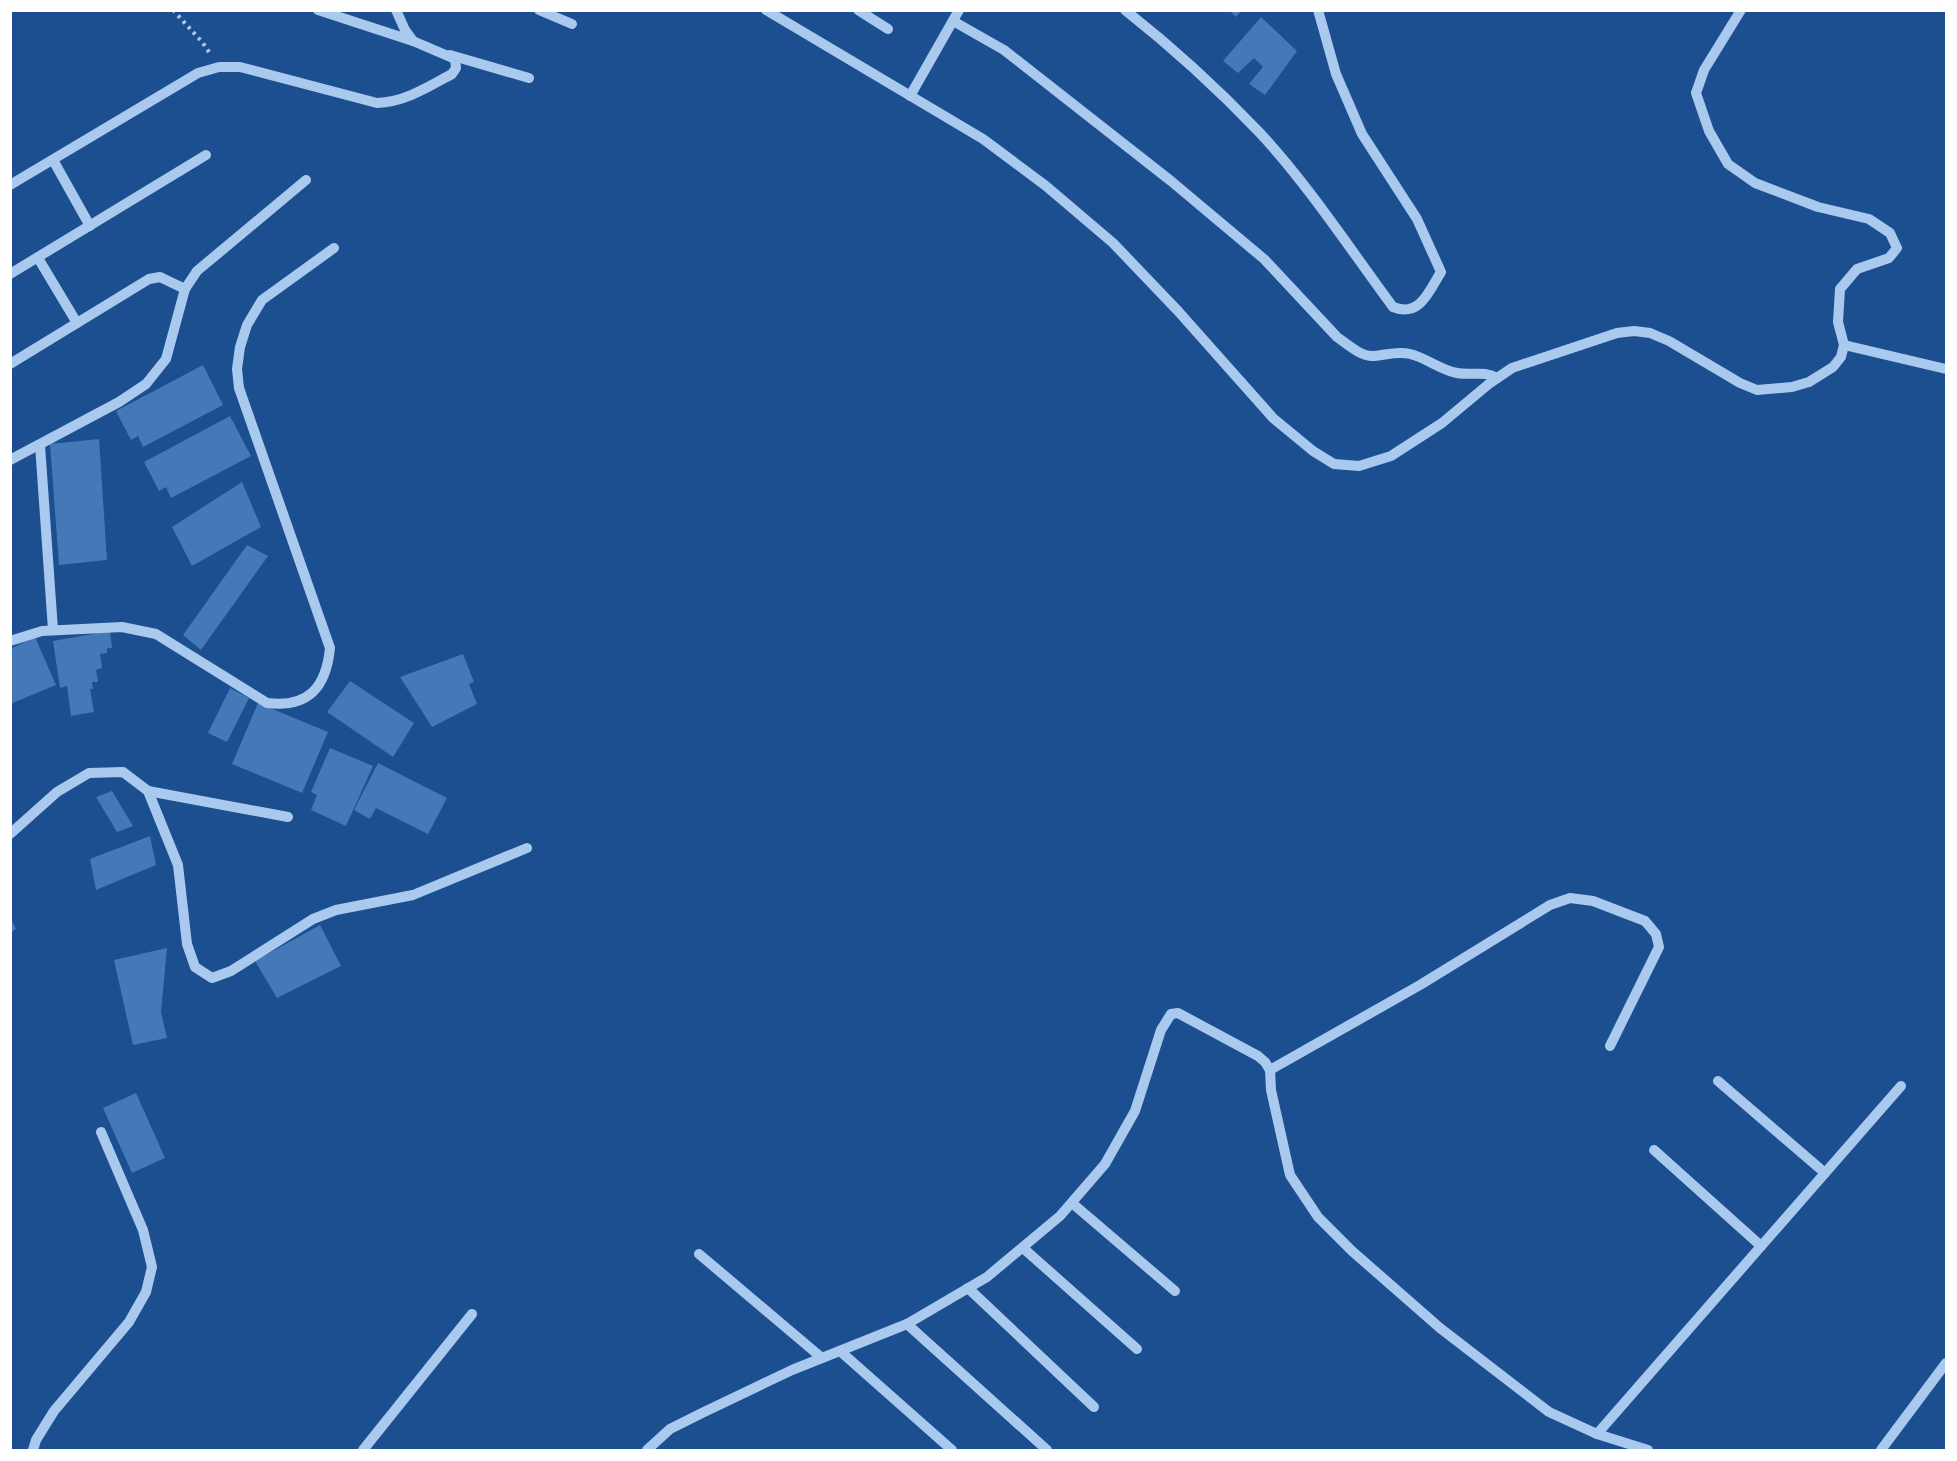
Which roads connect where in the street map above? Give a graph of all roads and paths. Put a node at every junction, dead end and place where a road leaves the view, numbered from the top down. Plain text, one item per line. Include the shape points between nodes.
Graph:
1 (173, 10) edge
2 (318, 10) edge
3 (396, 10) edge
4 (539, 10) edge
5 (766, 10) edge
6 (858, 10) edge
7 (958, 10) edge
8 (1125, 10) edge
9 (1318, 10) edge
10 (1741, 10) edge
11 (952, 21) junction
12 (572, 24) dead end
13 (888, 29) dead end
14 (413, 41) junction
15 (450, 55) junction
16 (219, 67) junction
17 (529, 78) dead end
18 (910, 96) junction
19 (206, 155) dead end
20 (53, 160) junction
21 (306, 180) dead end
22 (10, 185) edge
23 (90, 226) junction
24 (334, 248) dead end
25 (38, 258) junction
26 (10, 274) edge
27 (185, 289) junction
28 (76, 323) junction
29 (1844, 345) junction
30 (10, 364) edge
31 (1947, 369) edge
32 (1497, 378) junction
33 (40, 445) junction
34 (10, 459) edge
35 (53, 630) junction
36 (10, 641) edge
37 (148, 791) junction
38 (288, 817) dead end
39 (10, 834) edge
40 (527, 848) dead end
41 (1610, 1046) dead end
42 (1270, 1070) junction
43 (1718, 1081) dead end
44 (1901, 1086) dead end
45 (101, 1132) dead end
46 (1654, 1150) dead end
47 (1825, 1173) junction
48 (1072, 1203) junction
49 (1761, 1246) junction
50 (1023, 1248) junction
51 (699, 1254) dead end
52 (968, 1288) junction
53 (1175, 1291) dead end
54 (472, 1314) dead end
55 (907, 1324) junction
56 (1137, 1349) dead end
57 (840, 1351) junction
58 (822, 1358) junction
59 (1947, 1364) edge
60 (1094, 1407) dead end
61 (1596, 1434) junction
62 (33, 1450) edge
63 (363, 1450) edge
64 (647, 1450) edge
65 (952, 1450) edge
66 (1047, 1450) edge
67 (1648, 1450) edge
68 (1881, 1450) edge

1 - 16 path
2 - 14 street
3 - 14 street
4 - 12 street
5 - 18 street
6 - 13 street
7 - 11 street
8 - 9 street via 1192,67 1260,134 1310,194 1393,308 1414,309 1441,272 1417,219 1362,134 1336,74
10 - 29 street via 1704,70 1696,93 1708,131 1728,164 1755,183 1818,207 1869,219 1890,233 1897,248 1889,258 1857,269 1840,289 1838,322
11 - 18 street
11 - 32 street via 1004,50 1172,181 1264,259 1351,348 1371,356 1408,353 1444,370
14 - 15 street
15 - 16 street via 456,63 452,74 405,99 377,103 240,68
15 - 17 street
16 - 20 street via 198,73
18 - 32 street via 983,139 1088,221 1178,311 1273,418 1335,464 1359,465 1391,456 1442,423
19 - 23 street
20 - 22 street
20 - 23 street
21 - 27 street via 197,271
23 - 25 street
24 - 35 street via 262,300 247,325 237,369 239,388 330,648 329,660 313,693 299,702 267,703 156,634 122,627
25 - 26 street
25 - 28 street
27 - 28 street via 160,277 149,279
27 - 33 street via 166,359 146,384
28 - 30 street
29 - 31 street
29 - 32 street via 1833,367 1792,387 1757,390 1669,341 1634,331 1537,358
33 - 34 street
33 - 35 street
35 - 36 street
37 - 38 street
37 - 39 street via 123,772 89,773 57,792
37 - 40 street via 178,865 187,944 195,967 212,978 231,971 314,919 336,910 413,895
41 - 42 street via 1659,947 1656,934 1645,921 1593,901 1570,898 1550,905
42 - 48 street via 1258,1056 1184,1015 1171,1014 1161,1030 1135,1111 1105,1164
42 - 61 street via 1290,1175 1318,1217 1440,1328 1549,1412
43 - 47 street
44 - 47 street
45 - 62 street via 143,1230 152,1267 146,1293 129,1322 54,1411
46 - 49 street
47 - 49 street
48 - 50 street
48 - 53 street
49 - 61 street
50 - 52 street
50 - 56 street
51 - 58 street
52 - 55 street
52 - 60 street
54 - 63 street
55 - 57 street
55 - 66 street
57 - 58 street
57 - 65 street
58 - 64 street via 670,1429
59 - 68 street
61 - 67 street

